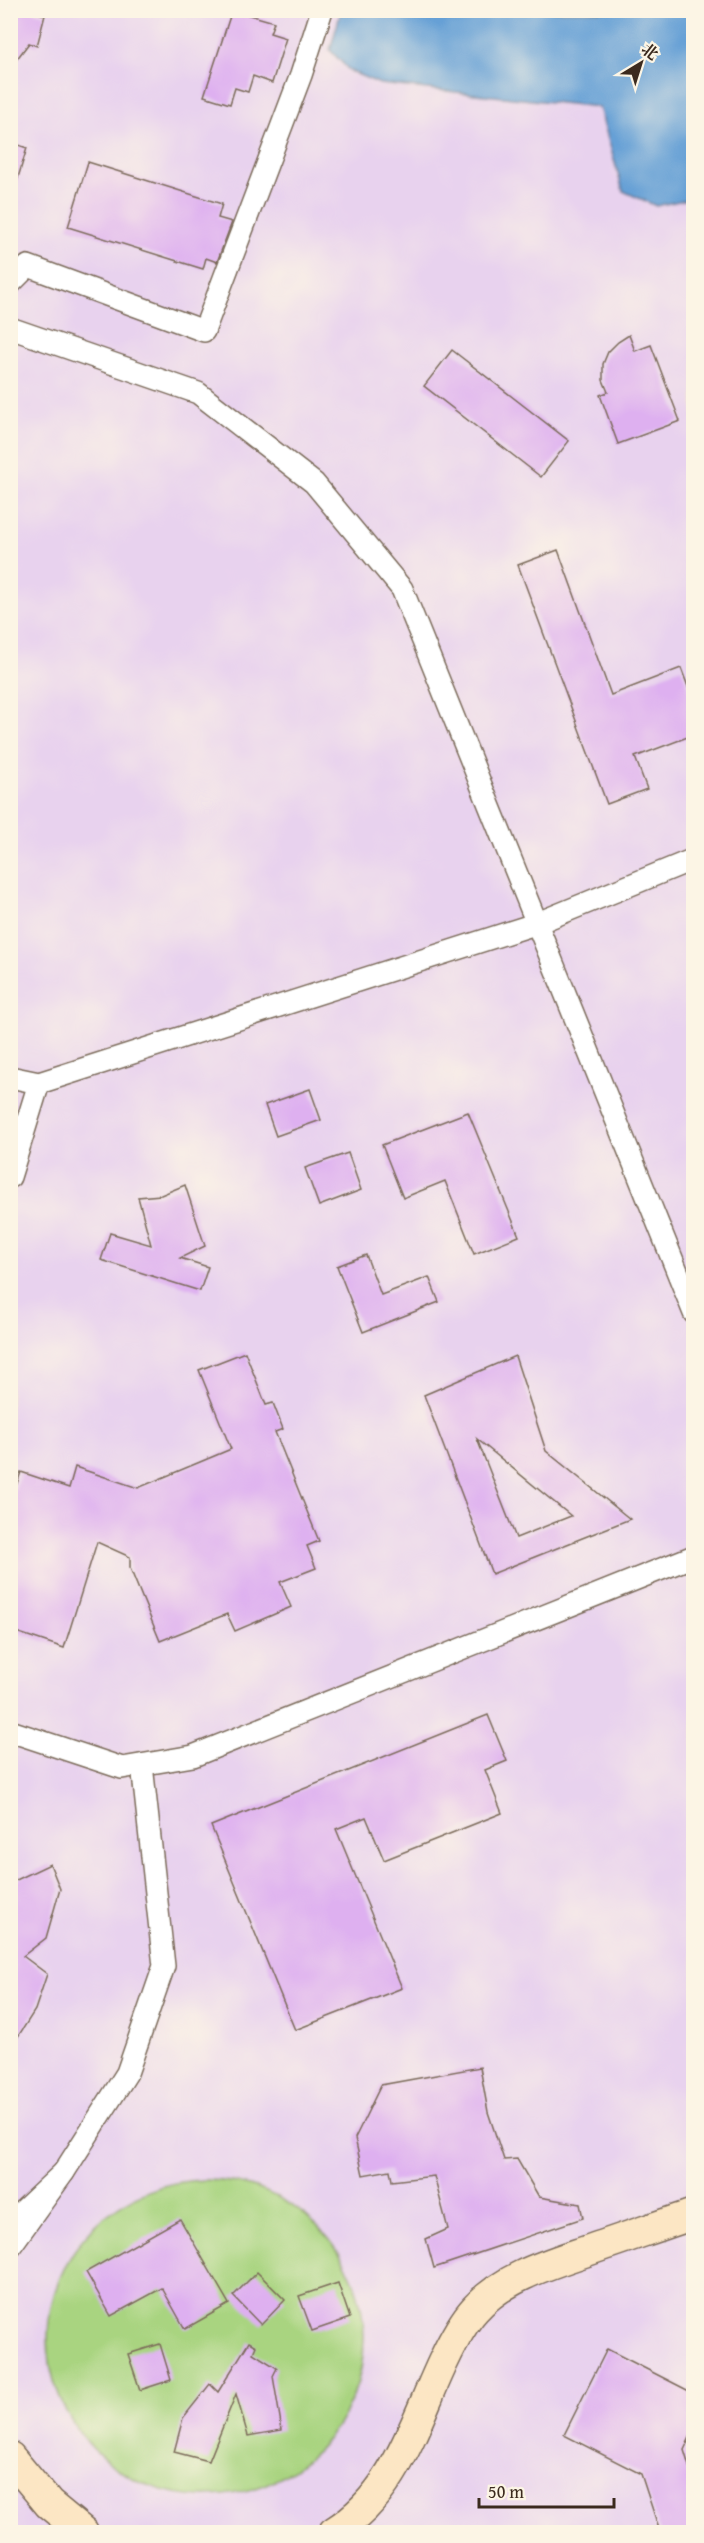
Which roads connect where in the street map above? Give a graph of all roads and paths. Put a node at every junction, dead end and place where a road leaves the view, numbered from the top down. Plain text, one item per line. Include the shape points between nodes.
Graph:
1 (322, 10) edge
2 (10, 284) edge
3 (10, 328) edge
4 (693, 859) edge
5 (535, 924) junction
6 (10, 1077) edge
7 (39, 1083) junction
8 (10, 1177) edge
9 (693, 1313) edge
10 (693, 1556) edge
11 (10, 1731) edge
12 (142, 1765) junction
13 (64, 2172) junction
14 (693, 2214) edge
15 (10, 2223) edge
16 (10, 2247) edge
17 (10, 2457) edge
18 (381, 2490) junction
19 (83, 2532) edge
20 (334, 2532) edge
21 (364, 2532) edge

1 - 2 street via 204,331 28,266
3 - 5 street via 198,393 314,483 402,589
4 - 5 street
5 - 7 street
5 - 9 street
6 - 7 street
7 - 8 street
10 - 12 street via 193,1756
11 - 12 street via 122,1768
12 - 13 street via 164,1966 127,2073
13 - 15 street
13 - 16 street
14 - 18 main road via 531,2271 503,2286 474,2310 453,2343 405,2451
17 - 19 main road via 49,2504
18 - 20 main road via 348,2524
18 - 21 main road

